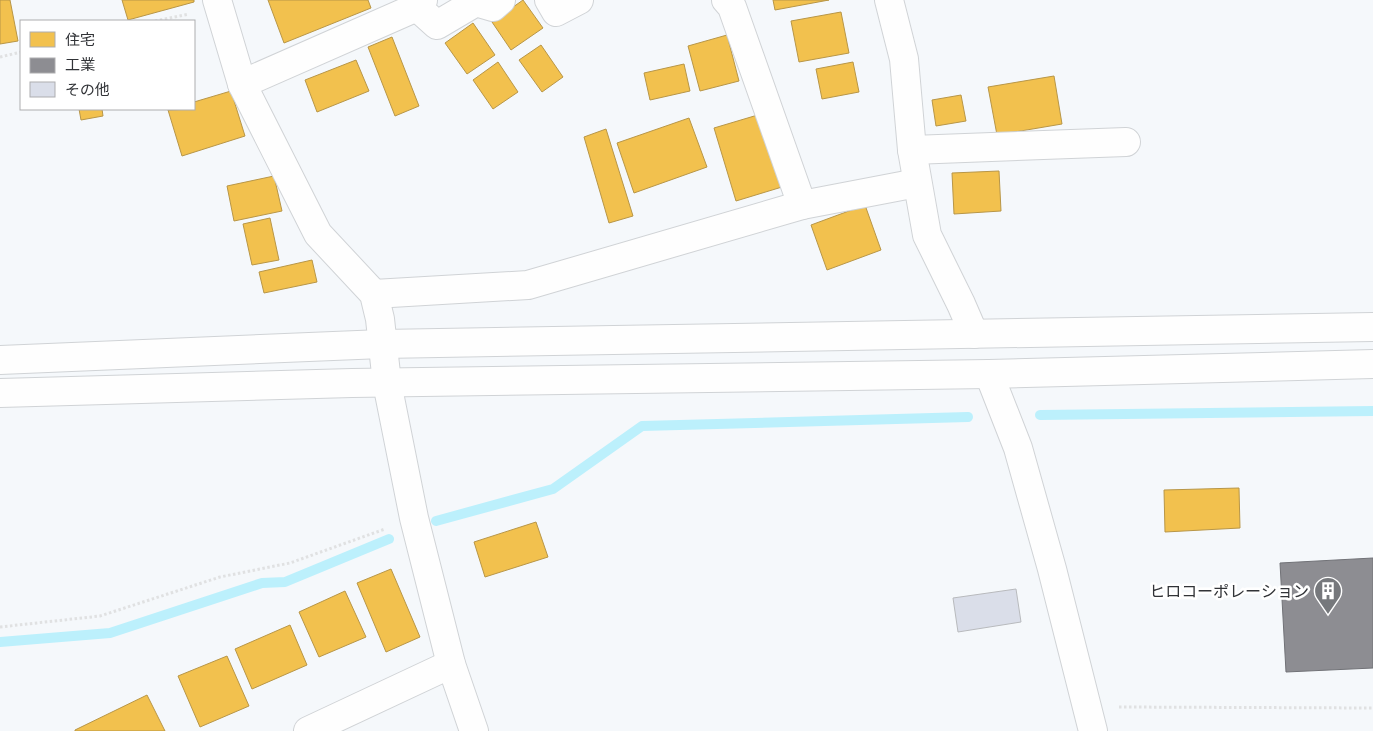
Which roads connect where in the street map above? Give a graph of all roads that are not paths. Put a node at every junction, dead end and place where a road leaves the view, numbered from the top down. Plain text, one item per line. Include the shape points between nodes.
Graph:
1 (217, 0) edge
2 (501, 0) edge
3 (549, 0) edge
4 (579, 0) edge
5 (726, 0) edge
6 (889, 0) edge
7 (420, 4) edge
8 (242, 84) junction
9 (1126, 142) dead end
10 (912, 150) junction
11 (917, 183) junction
12 (802, 205) junction
13 (374, 294) junction
14 (1373, 327) edge
15 (974, 334) junction
16 (382, 344) junction
17 (0, 360) edge
18 (1373, 364) edge
19 (989, 374) junction
20 (387, 383) junction
21 (0, 393) edge
22 (451, 664) junction
23 (1090, 719) edge
24 (308, 731) edge
25 (474, 731) edge

1 - 8 street
2 - 7 street via 493,7 476,2 437,26
3 - 4 street via 556,12
5 - 12 street via 732,7
6 - 10 street via 904,59
7 - 8 street
8 - 13 street via 318,234
9 - 10 street
10 - 11 street
11 - 12 street
11 - 15 street via 927,235
12 - 13 street via 528,285
13 - 16 street
14 - 15 street
15 - 16 street
15 - 19 street
16 - 17 street
16 - 20 street
18 - 19 street
19 - 20 street
19 - 23 street via 1018,448
20 - 21 street
20 - 22 street via 414,518
22 - 24 street
22 - 25 street

